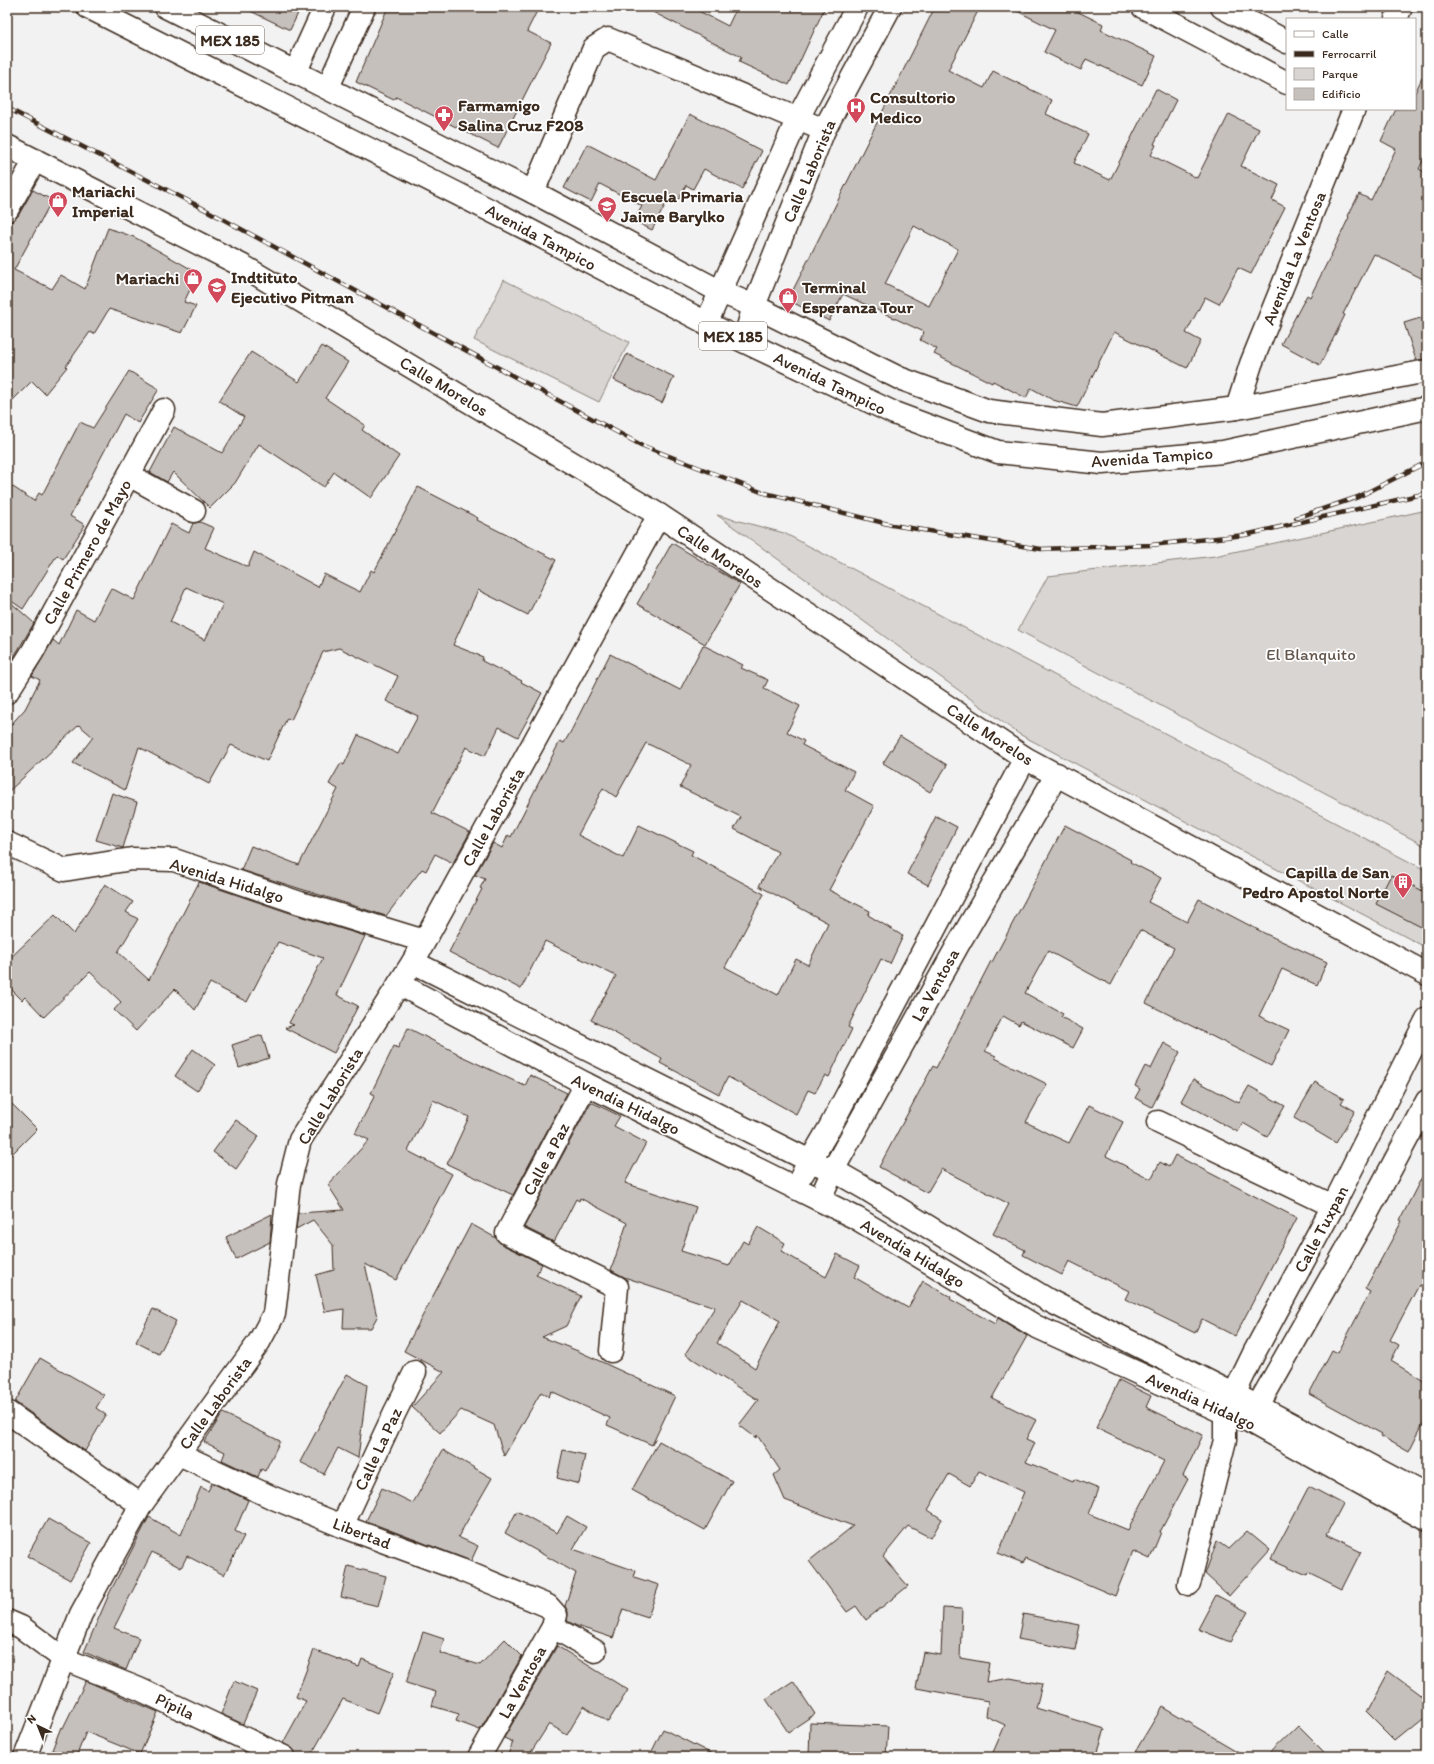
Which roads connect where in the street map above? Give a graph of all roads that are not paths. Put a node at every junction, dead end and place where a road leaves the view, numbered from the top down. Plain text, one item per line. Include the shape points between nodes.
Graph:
1 (88, 7) edge
2 (166, 7) edge
3 (325, 7) edge
4 (364, 7) edge
5 (857, 7) edge
6 (890, 7) edge
7 (1143, 7) edge
8 (1222, 7) edge
9 (1401, 7) edge
10 (1396, 18) edge
11 (1286, 41) edge
12 (295, 73) junction
13 (1286, 82) edge
14 (328, 87) junction
15 (1347, 112) edge
16 (798, 118) junction
17 (824, 130) junction
18 (7, 146) edge
19 (35, 160) junction
20 (532, 192) junction
21 (7, 210) edge
22 (721, 292) junction
23 (754, 306) junction
24 (706, 324) junction
25 (744, 341) junction
26 (1427, 371) edge
27 (1237, 408) junction
28 (1427, 408) edge
29 (164, 410) dead end
30 (129, 475) junction
31 (194, 511) dead end
32 (659, 515) junction
33 (7, 692) edge
34 (1025, 758) junction
35 (1057, 774) junction
36 (7, 843) edge
37 (424, 941) junction
38 (413, 962) junction
39 (1427, 974) edge
40 (399, 984) junction
41 (1427, 1019) edge
42 (586, 1084) junction
43 (1427, 1101) edge
44 (1158, 1122) dead end
45 (810, 1161) junction
46 (833, 1170) junction
47 (794, 1187) junction
48 (820, 1200) junction
49 (1333, 1206) junction
50 (611, 1351) dead end
51 (415, 1372) dead end
52 (1229, 1404) junction
53 (7, 1412) edge
54 (1253, 1414) junction
55 (1225, 1440) junction
56 (179, 1454) junction
57 (1427, 1496) edge
58 (141, 1505) junction
59 (1427, 1520) edge
60 (342, 1526) junction
61 (1189, 1584) dead end
62 (550, 1616) junction
63 (7, 1621) edge
64 (595, 1651) dead end
65 (64, 1659) junction
66 (25, 1757) edge
67 (284, 1757) edge
68 (479, 1757) edge

1 - 24 street, Avenida Tampico / MEX 185 via 525,228
2 - 12 street, Avenida Tampico / MEX 185
3 - 12 street
4 - 14 street
5 - 16 street, Calle Laborista
6 - 17 street, Calle Laborista
7 - 13 street
8 - 11 street
9 - 10 street
12 - 14 street, Avenida Tampico / MEX 185
14 - 20 street, Avenida Tampico / MEX 185
15 - 27 street, Avenida La Ventosa via 1251,364
16 - 17 street
16 - 20 street via 608,39 594,48
16 - 22 street, Calle Laborista
17 - 23 street, Calle Laborista
18 - 19 street, Calle Morelos
19 - 21 street
19 - 32 street, Calle Morelos via 243,266
20 - 22 street, Avenida Tampico / MEX 185
22 - 23 street, Avenida Tampico / MEX 185
22 - 24 street, Calle Laborista
23 - 25 street, Calle Laborista
23 - 27 street, Avenida Tampico / MEX 185 via 899,378 989,411 1102,425
24 - 25 street, Avenida Tampico / MEX 185
25 - 28 street, Avenida Tampico / MEX 185 via 894,414 998,452 1102,463 1223,452
26 - 27 street, Avenida Tampico / MEX 185
29 - 30 street, Calle Primero de Mayo
30 - 31 street
30 - 33 street, Calle Primero de Mayo via 33,651
32 - 34 street, Calle Morelos
32 - 37 street, Calle Laborista
34 - 35 street, Calle Morelos
34 - 45 street, La Ventosa
35 - 39 street, Calle Morelos
35 - 46 street, La Ventosa via 959,943
36 - 37 street, Avenida Hidalgo via 64,870 132,859 174,860 300,903
37 - 38 street, Calle Laborista
38 - 40 street, Calle Laborista
38 - 45 street, Avendia Hidalgo
40 - 42 street, Avendia Hidalgo
40 - 56 street, Calle Laborista via 300,1140 289,1184 274,1314 260,1342
41 - 49 street, Calle Tuxpan
42 - 47 street, Avendia Hidalgo
42 - 50 street, Calle a Paz via 507,1233 617,1287
43 - 54 street, Calle Tuxpan via 1364,1219
44 - 49 street
45 - 46 street, Avendia Hidalgo
45 - 47 street, La Ventosa
46 - 48 street, La Ventosa
46 - 52 street, Avendia Hidalgo via 1048,1300
47 - 48 street, Avendia Hidalgo
48 - 52 street, Avendia Hidalgo via 856,1218 1035,1326
49 - 52 street, Calle Tuxpan via 1254,1352
51 - 60 street, Calle La Paz
52 - 54 street, Avendia Hidalgo
52 - 55 street, Calle Tuxpan
53 - 58 street
54 - 55 street, Calle Tuxpan
54 - 57 street, Avendia Hidalgo
54 - 59 street, Avendia Hidalgo
55 - 61 street, Calle Tuxpan
56 - 58 street, Calle Laborista
56 - 60 street, Libertad via 271,1498
58 - 65 street, Calle Laborista via 81,1614
60 - 62 street, Libertad via 461,1570
62 - 64 street, Libertad
62 - 68 street, La Ventosa
63 - 65 street, Pípila via 20,1627
65 - 66 street, Calle Laborista
65 - 67 street, Pípila via 139,1689

